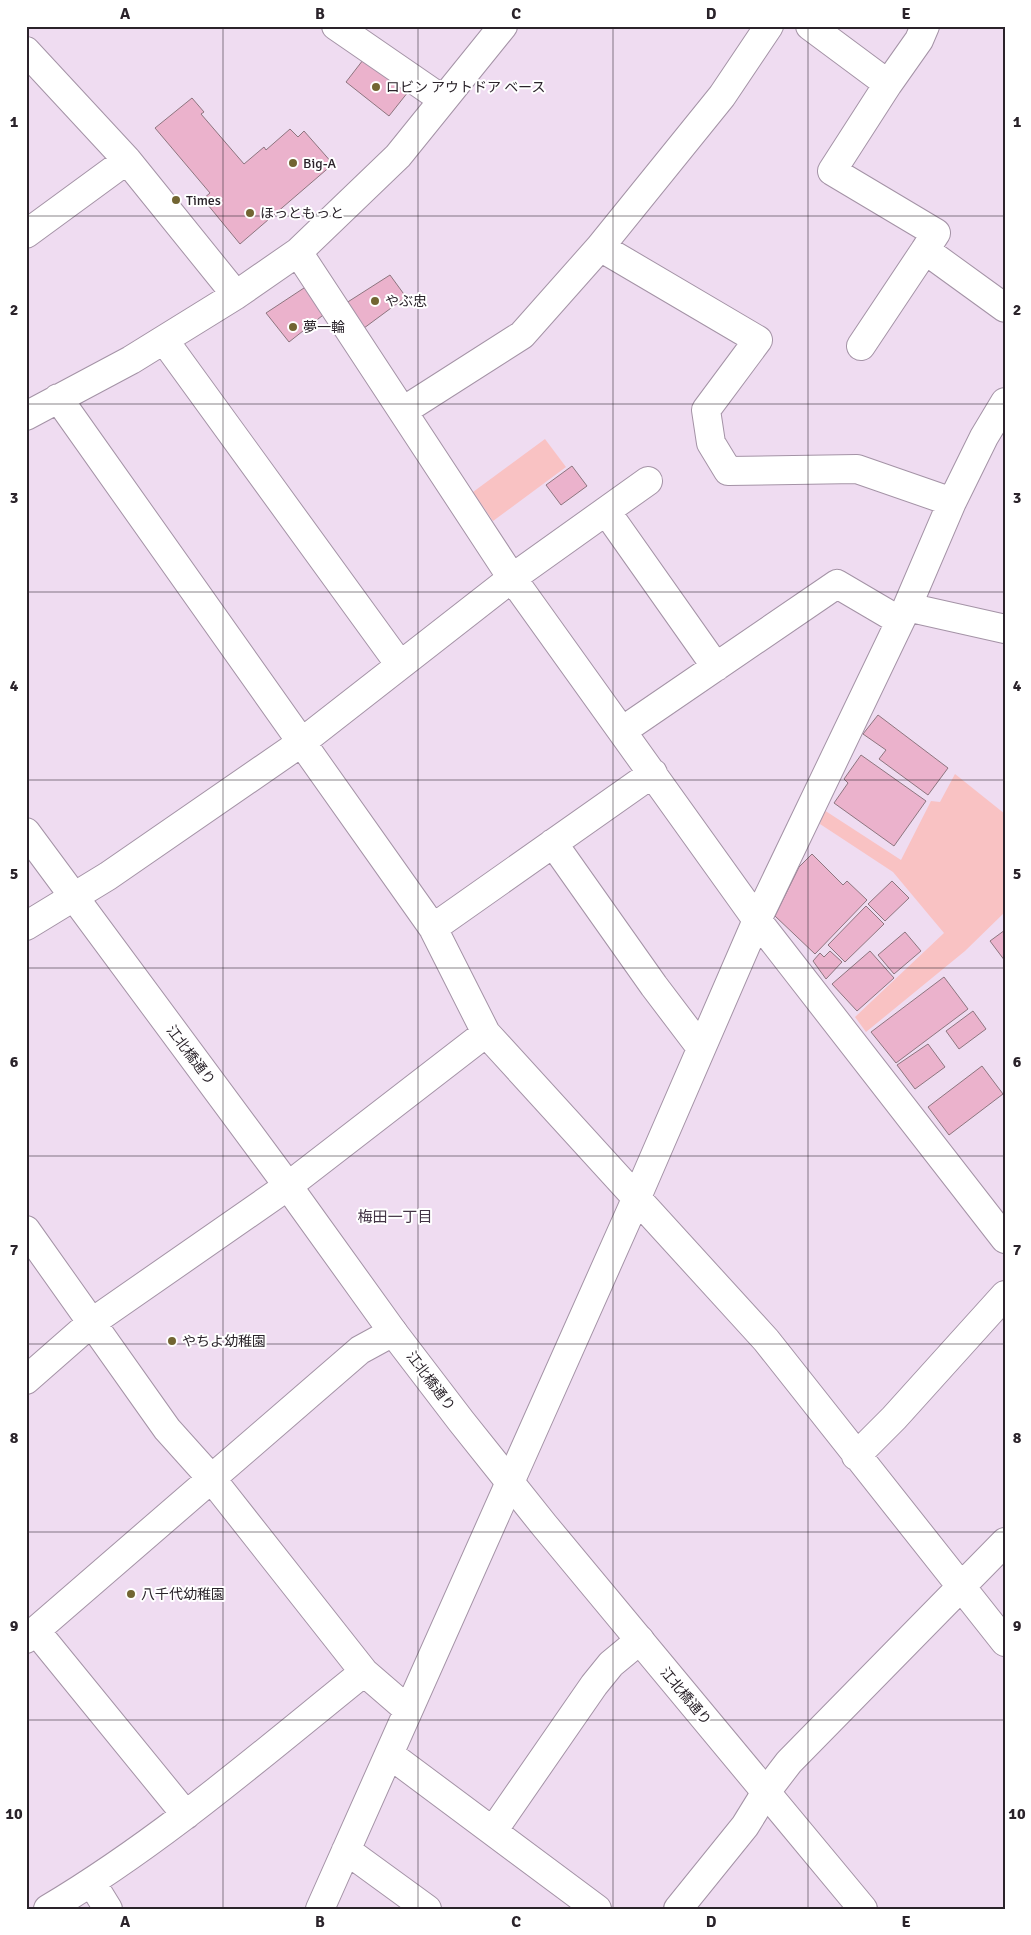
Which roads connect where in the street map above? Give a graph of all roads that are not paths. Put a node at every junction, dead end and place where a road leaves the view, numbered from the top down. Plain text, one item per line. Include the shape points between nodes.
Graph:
1 (336, 26) edge
2 (503, 26) edge
3 (769, 26) edge
4 (810, 26) edge
5 (925, 26) edge
6 (26, 51) edge
7 (888, 84) junction
8 (442, 99) junction
9 (127, 160) junction
10 (26, 234) edge
11 (600, 247) junction
12 (925, 250) junction
13 (298, 252) junction
14 (236, 296) junction
15 (1005, 308) edge
16 (164, 340) junction
17 (862, 346) dead end
18 (58, 398) junction
19 (1005, 402) edge
20 (29, 409) edge
21 (403, 411) junction
22 (994, 440) edge
23 (648, 481) dead end
24 (952, 502) junction
25 (606, 511) junction
26 (512, 578) junction
27 (904, 614) junction
28 (1005, 628) edge
29 (400, 665) junction
30 (716, 667) junction
31 (622, 731) junction
32 (302, 742) junction
33 (653, 773) junction
34 (26, 832) edge
35 (553, 843) junction
36 (74, 897) junction
37 (756, 920) junction
38 (26, 926) edge
39 (433, 928) junction
40 (486, 1033) junction
41 (701, 1048) junction
42 (288, 1186) junction
43 (637, 1196) junction
44 (1001, 1226) edge
45 (26, 1230) edge
46 (1005, 1295) edge
47 (91, 1323) junction
48 (393, 1332) junction
49 (26, 1380) edge
50 (856, 1456) junction
51 (211, 1478) junction
52 (509, 1481) junction
53 (1005, 1542) edge
54 (960, 1587) junction
55 (31, 1635) edge
56 (640, 1640) junction
57 (1005, 1642) edge
58 (364, 1672) junction
59 (408, 1710) junction
60 (389, 1754) junction
61 (766, 1792) junction
62 (186, 1815) junction
63 (493, 1831) junction
64 (346, 1850) junction
65 (92, 1883) junction
66 (48, 1909) edge
67 (108, 1909) edge
68 (320, 1909) edge
69 (427, 1909) edge
70 (597, 1909) edge
71 (678, 1909) edge
72 (864, 1909) edge

1 - 8 street
2 - 8 street
3 - 11 street via 722,96
4 - 7 street
5 - 7 street
6 - 9 street
7 - 12 street via 832,170 936,233
8 - 13 street via 398,156
9 - 10 street
9 - 14 street
11 - 21 street via 522,335
11 - 24 street via 758,340 706,410 711,443 728,471 857,470
12 - 15 street
12 - 17 street
13 - 14 street
13 - 21 street
14 - 16 street
16 - 18 street
16 - 29 street
18 - 20 street
18 - 32 street
19 - 22 street
21 - 26 street
22 - 24 street
23 - 25 street
24 - 27 street
25 - 26 street
25 - 30 street
26 - 29 street
26 - 31 street
27 - 28 street
27 - 30 street via 837,584
27 - 37 street
29 - 32 street
30 - 31 street
31 - 33 street
32 - 36 street
32 - 39 street
33 - 35 street
33 - 37 street
34 - 36 street, 江北橋通り
35 - 39 street
35 - 41 street
36 - 38 street
36 - 42 street, 江北橋通り
37 - 41 street
37 - 44 street
39 - 40 street
40 - 42 street
40 - 43 street
41 - 43 street
42 - 47 street
42 - 48 street, 江北橋通り
43 - 50 street via 766,1340
43 - 52 street
45 - 47 street
46 - 50 street
47 - 49 street
47 - 51 street via 166,1429
48 - 51 street via 360,1350
48 - 52 street, 江北橋通り
50 - 54 street
51 - 55 street
51 - 58 street
52 - 56 street, 江北橋通り
52 - 59 street
53 - 54 street
54 - 57 street
54 - 61 street via 789,1762
55 - 62 street
56 - 61 street, 江北橋通り
56 - 63 street via 611,1664 594,1685
58 - 59 street
58 - 62 street
59 - 60 street
60 - 63 street
60 - 64 street
61 - 71 street via 745,1826
61 - 72 street, 江北橋通り
62 - 65 street
63 - 70 street
64 - 68 street
64 - 69 street
65 - 66 street
65 - 67 street

